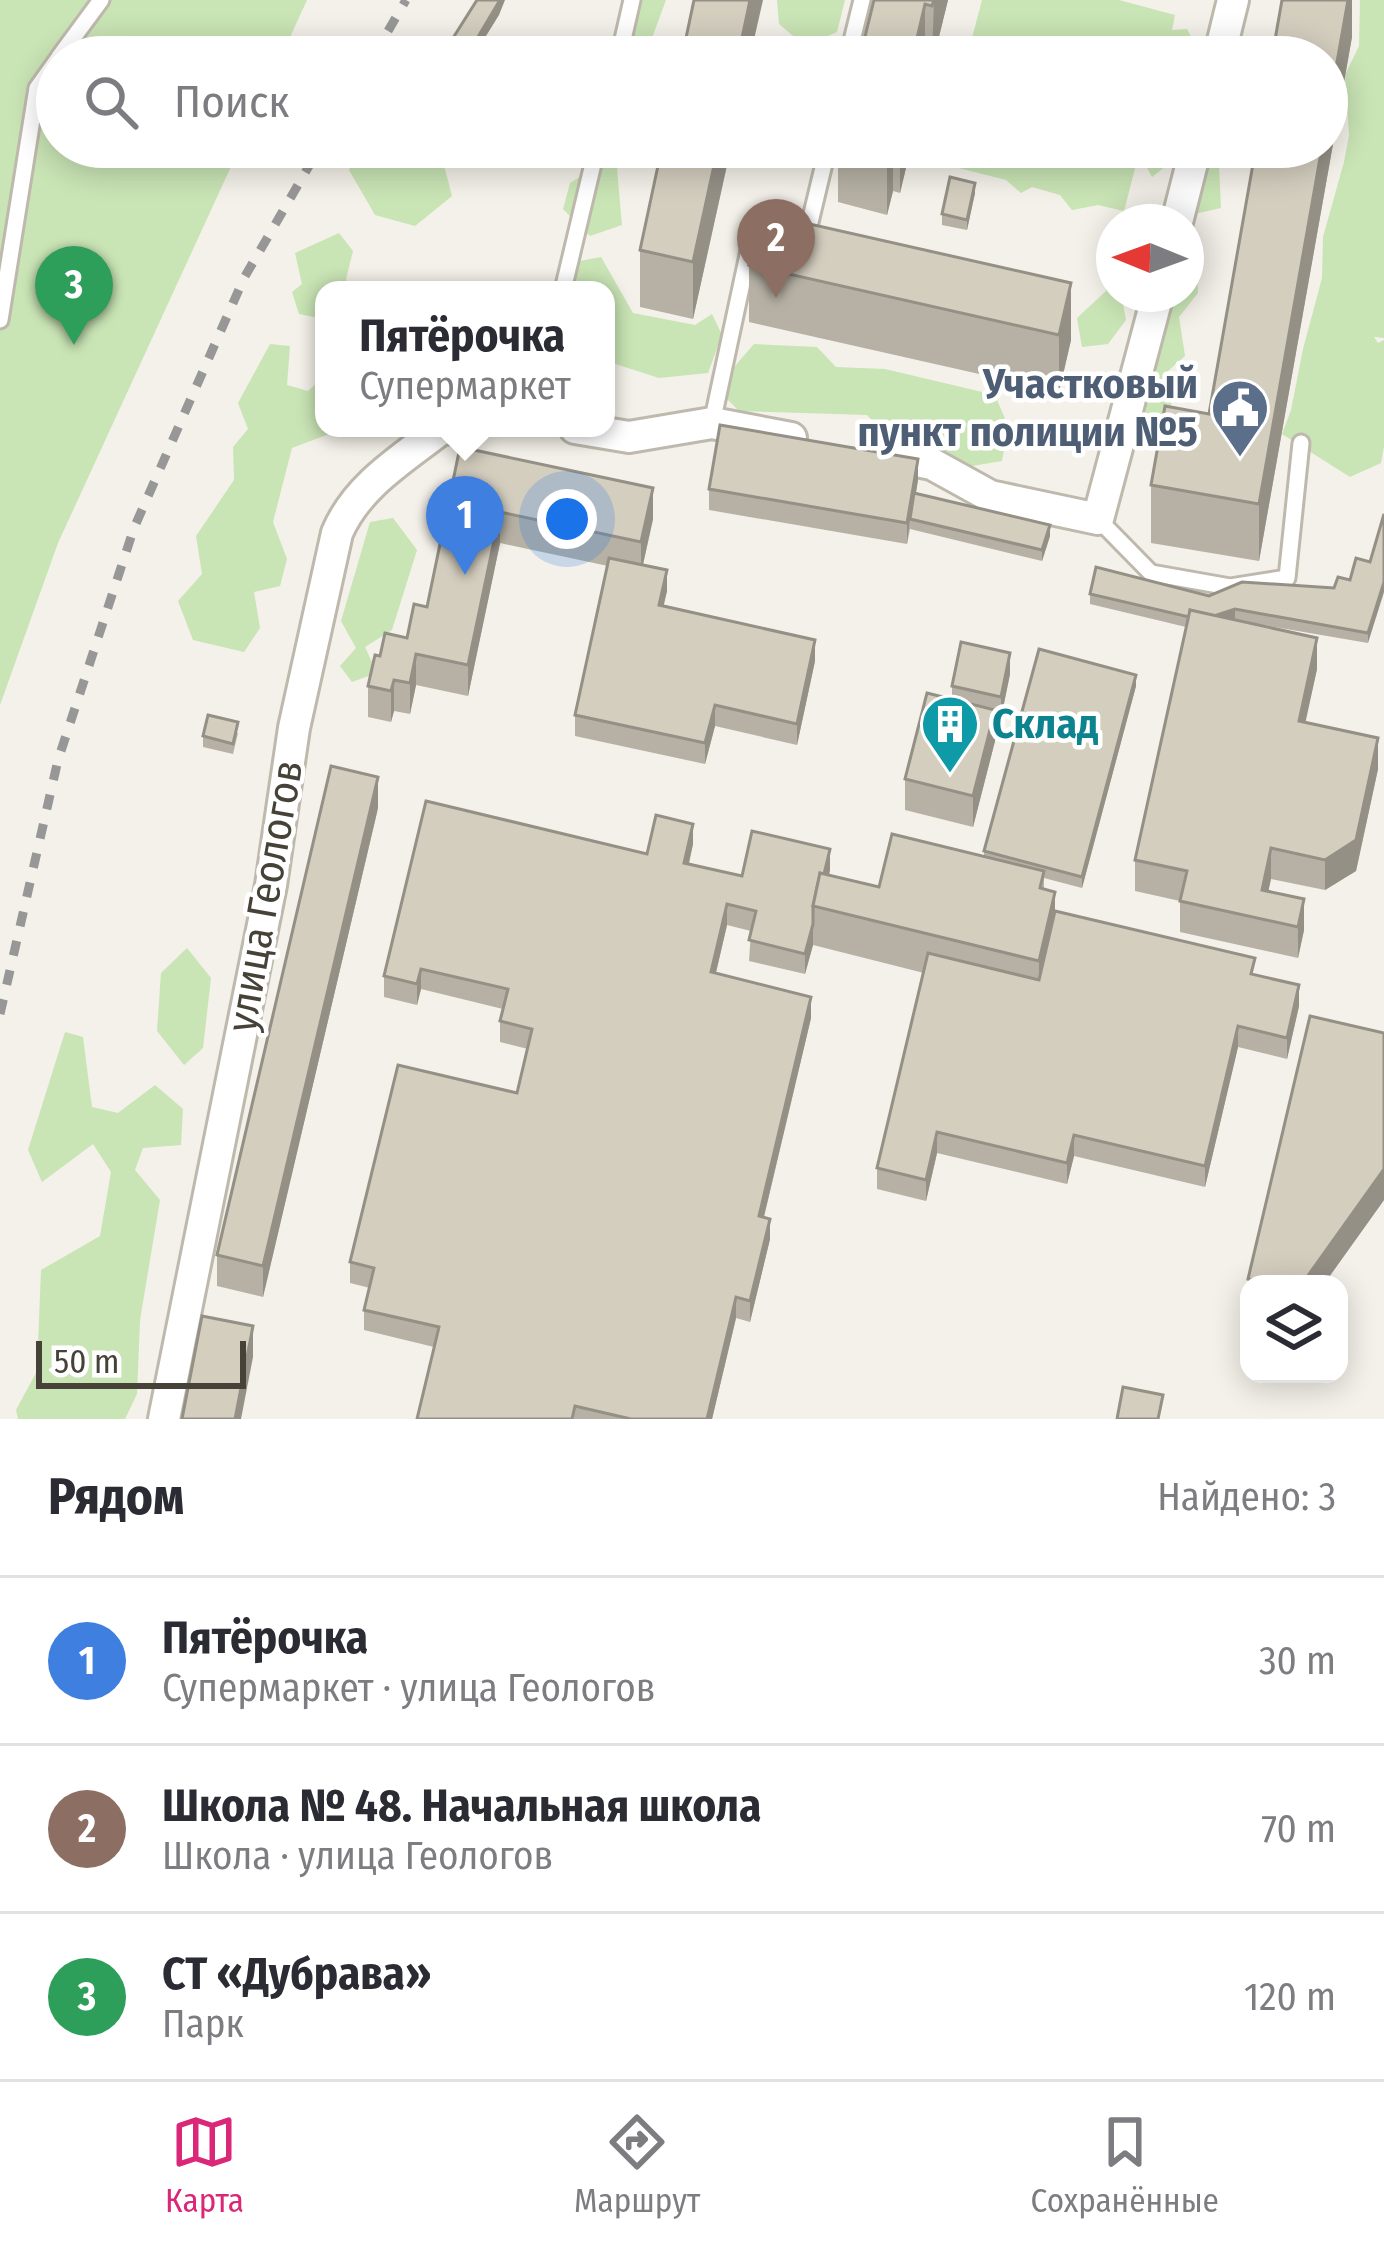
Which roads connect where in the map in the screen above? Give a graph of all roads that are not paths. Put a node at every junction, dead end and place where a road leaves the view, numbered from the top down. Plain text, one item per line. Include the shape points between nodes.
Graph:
1 (101, 0) edge
2 (632, 0) edge
3 (862, 0) edge
4 (1233, 0) edge
5 (75, 36) edge
6 (624, 36) edge
7 (853, 36) edge
8 (1224, 36) edge
9 (36, 94) edge
10 (592, 168) edge
11 (823, 168) edge
12 (1191, 168) edge
13 (1182, 204) edge
14 (805, 248) junction
15 (827, 253) edge
16 (565, 281) edge
17 (1152, 312) edge
18 (0, 320) edge
19 (712, 423) junction
20 (615, 435) edge
21 (430, 437) edge
22 (1301, 442) dead end
23 (1098, 518) junction
24 (164, 1419) edge

1 - 5 lane
2 - 6 lane
3 - 7 lane
4 - 8 street
9 - 18 lane
10 - 16 lane
11 - 14 lane
12 - 13 street
14 - 15 lane
14 - 19 lane via 752,236
17 - 23 street
19 - 20 street
19 - 23 street via 932,464 990,496
21 - 24 street, улица Геологов via 369,484 337,533
22 - 23 lane via 1287,578 1230,587 1150,573

